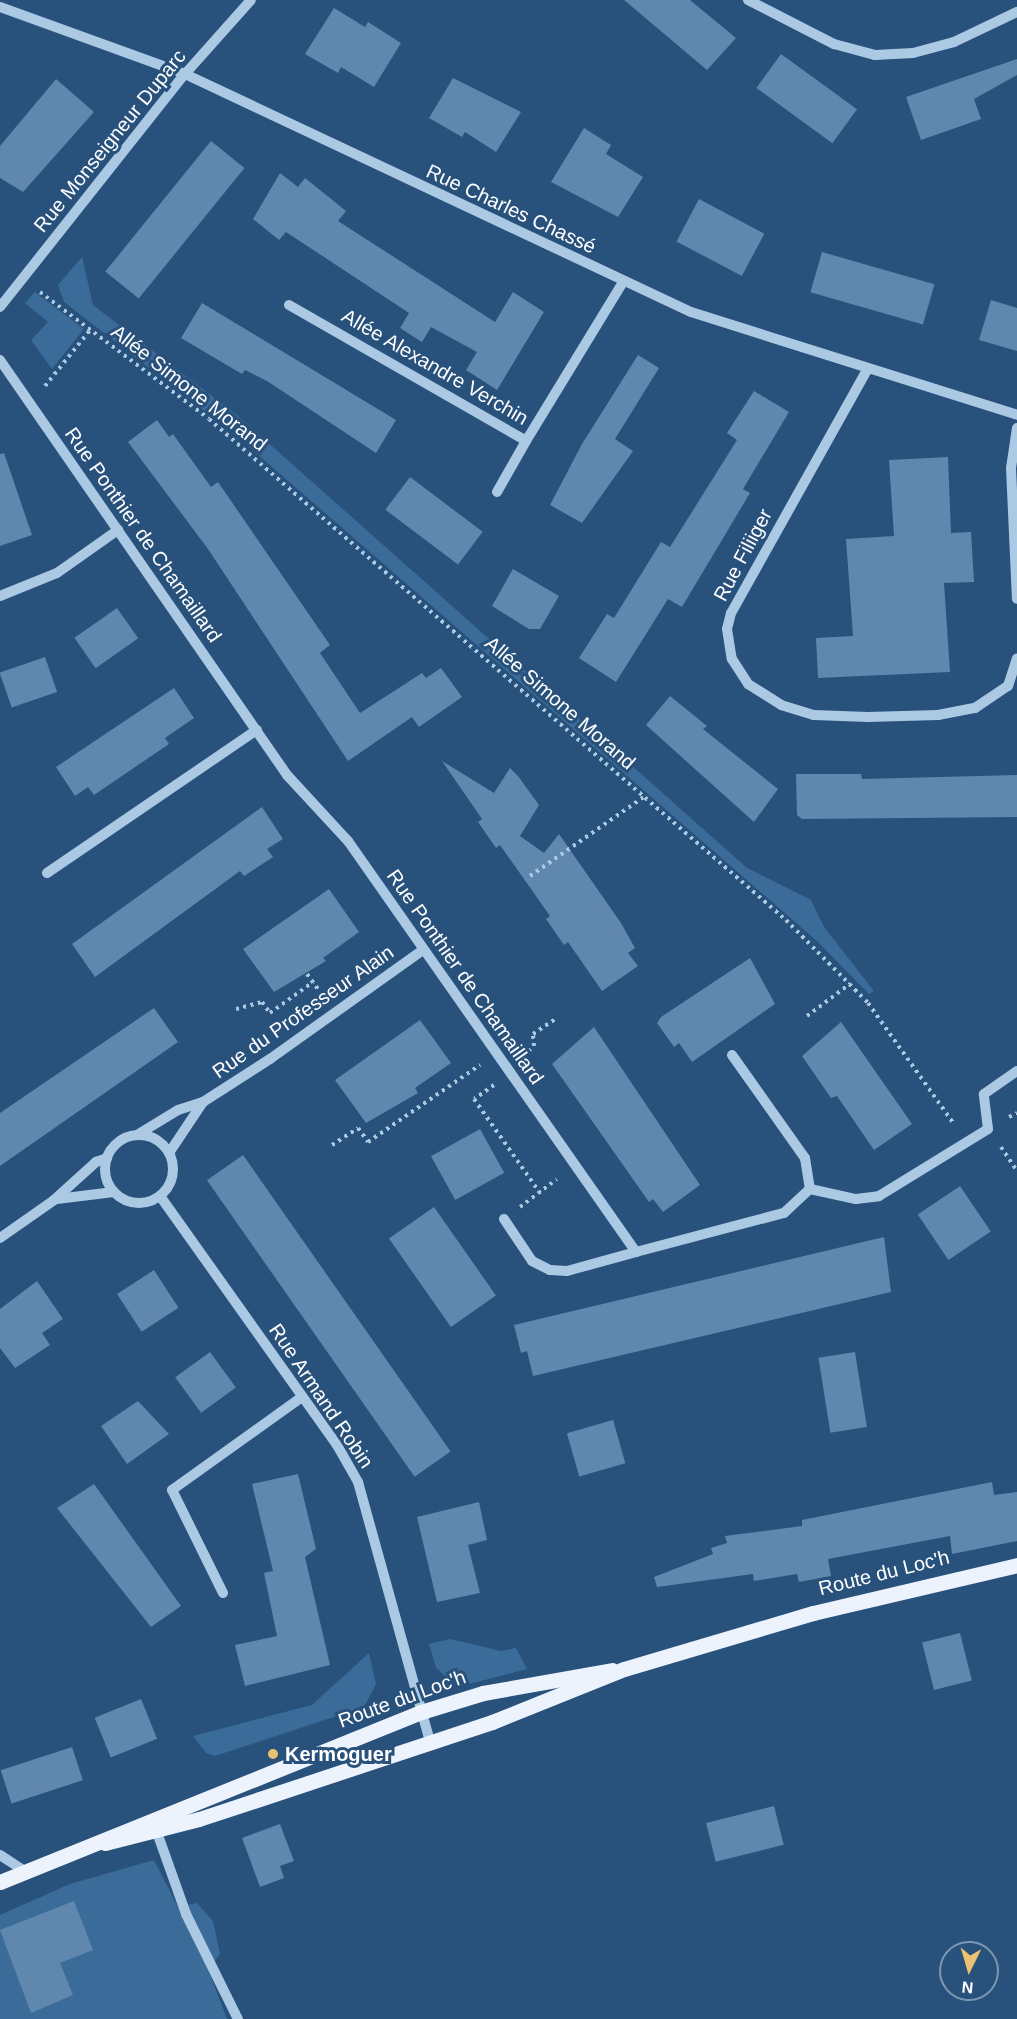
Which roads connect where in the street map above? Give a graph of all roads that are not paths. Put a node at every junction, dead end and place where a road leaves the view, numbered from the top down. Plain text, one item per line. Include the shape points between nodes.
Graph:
1 (251, 0) edge
2 (748, 0) edge
3 (0, 7) edge
4 (1017, 12) edge
5 (186, 74) junction
6 (623, 282) junction
7 (289, 305) dead end
8 (0, 307) edge
9 (0, 360) edge
10 (867, 370) junction
11 (1017, 414) edge
12 (1017, 428) edge
13 (526, 441) junction
14 (497, 492) dead end
15 (118, 530) junction
16 (0, 596) edge
17 (1017, 599) edge
18 (1017, 658) edge
19 (257, 730) junction
20 (47, 873) dead end
21 (423, 950) junction
22 (732, 1055) dead end
23 (1017, 1071) edge
24 (203, 1102) junction
25 (137, 1135) junction
26 (169, 1153) junction
27 (107, 1158) junction
28 (810, 1189) junction
29 (114, 1191) junction
30 (160, 1196) junction
31 (54, 1200) junction
32 (504, 1219) road end
33 (0, 1238) edge
34 (636, 1252) junction
35 (302, 1397) junction
36 (1017, 1564) edge
37 (223, 1593) dead end
38 (624, 1669) junction
39 (421, 1712) junction
40 (430, 1742) junction
41 (154, 1825) junction
42 (0, 1855) edge
43 (26, 1872) junction
44 (0, 1882) edge
45 (238, 2019) edge

1 - 5 street, Rue Monseigneur Duparc
2 - 4 street via 834,44 875,55 913,53 954,42
3 - 5 street, Rue Charles Chassé
5 - 6 street, Rue Charles Chassé
5 - 8 street, Rue Monseigneur Duparc
6 - 10 street, Rue Charles Chassé via 736,329
6 - 13 street, Allée Alexandre Verchin
7 - 13 street, Allée Alexandre Verchin
9 - 15 street, Rue Ponthier de Chamaillard
10 - 11 street, Rue Charles Chassé
10 - 18 street, Rue Filiiger via 731,613 727,629 732,658 748,684 781,705 814,715 868,717 938,715 975,708 1008,686
12 - 17 street via 1011,468
13 - 14 street
15 - 16 street via 57,573
15 - 19 street, Rue Ponthier de Chamaillard
19 - 20 street
19 - 21 street, Rue Ponthier de Chamaillard via 295,785 348,841
21 - 24 street, Rue du Professeur Alain
21 - 34 street, Rue Ponthier de Chamaillard
22 - 28 street via 805,1158
23 - 28 street via 984,1094 988,1129 879,1196 856,1199
24 - 25 street, Rue du Professeur Alain via 178,1110
24 - 26 street, Rue du Professeur Alain
25 - 26 street via 156,1139
25 - 27 street via 119,1142
26 - 30 street via 173,1172
27 - 29 street via 106,1176
27 - 31 street via 80,1174
28 - 34 street via 784,1213
29 - 30 street via 131,1201
29 - 31 street
30 - 35 street, Rue Armand Robin
31 - 33 street
32 - 34 street via 532,1261 550,1270 567,1271
35 - 37 street via 172,1490
35 - 39 street, Rue Armand Robin via 337,1445 365,1501
36 - 38 main road, Route du Loc'h via 813,1613
38 - 39 main road, Route du Loc'h via 497,1689
38 - 40 main road, Route du Loc'h
39 - 40 street, Rue Armand Robin
39 - 41 main road, Route du Loc'h
40 - 41 main road, Route du Loc'h
41 - 43 main road, Route du Loc'h
41 - 45 street via 186,1914
42 - 43 street
43 - 44 main road, Route du Loc'h

